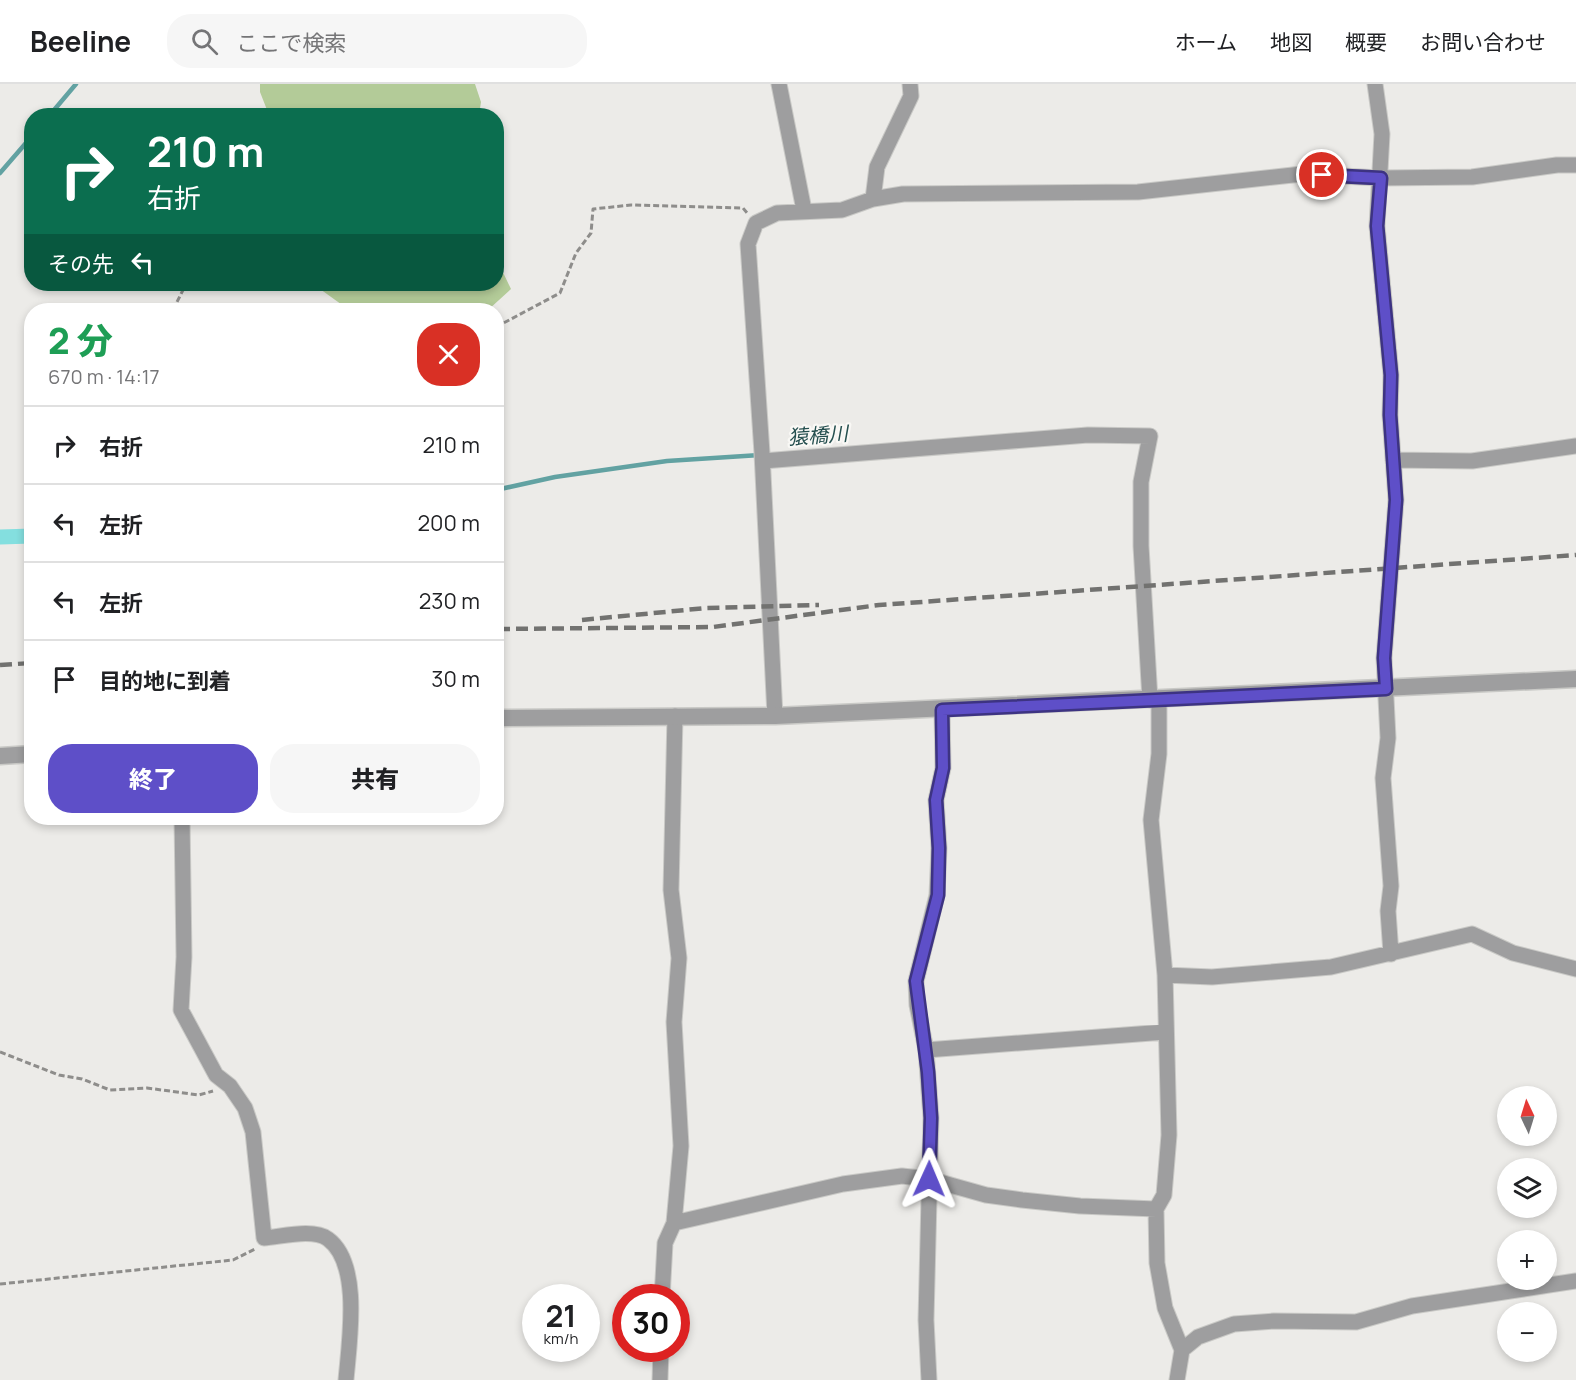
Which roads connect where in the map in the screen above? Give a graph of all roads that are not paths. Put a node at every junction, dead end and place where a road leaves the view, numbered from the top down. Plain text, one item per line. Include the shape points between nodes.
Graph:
1 (779, 84) edge
2 (910, 84) edge
3 (1375, 84) edge
4 (1576, 165) edge
5 (1381, 178) junction
6 (873, 199) junction
7 (804, 210) junction
8 (1576, 446) edge
9 (762, 457) junction
10 (1393, 460) junction
11 (1576, 679) edge
12 (1386, 689) junction
13 (1154, 700) junction
14 (942, 710) junction
15 (675, 716) junction
16 (775, 716) junction
17 (504, 718) edge
18 (24, 754) edge
19 (0, 756) edge
20 (182, 825) edge
21 (1391, 954) junction
22 (1576, 969) edge
23 (1165, 975) junction
24 (1165, 1032) junction
25 (926, 1050) junction
26 (929, 1179) junction
27 (1156, 1209) junction
28 (674, 1223) junction
29 (1576, 1281) edge
30 (663, 1284) edge
31 (1182, 1350) junction
32 (661, 1362) edge
33 (346, 1380) edge
34 (660, 1380) edge
35 (929, 1380) edge
36 (1177, 1380) edge

1 - 7 street
2 - 6 street via 911,96 877,167
3 - 5 street via 1382,134
4 - 5 street via 1472,177
5 - 6 street via 1302,174 1138,192 903,194
5 - 10 street via 1377,226 1391,375
6 - 7 street via 842,210
7 - 9 street via 777,213 756,223 748,244
8 - 10 street via 1472,461
9 - 13 street via 1088,435 1150,436 1141,482 1141,514
9 - 16 street
10 - 12 street via 1396,500 1384,658
11 - 12 street
12 - 13 street
12 - 21 street via 1388,738 1383,778 1391,886
13 - 14 street
13 - 23 street via 1159,754 1151,820
14 - 16 street
14 - 25 street via 943,768 936,800 938,895 916,981
15 - 16 street
15 - 17 street
15 - 28 street via 671,890 679,958 674,1022 681,1146
18 - 19 street
20 - 33 street via 181,1010 216,1075 230,1086 245,1108 253,1132 264,1238 314,1234 327,1239 343,1261 351,1302
21 - 22 street via 1472,934 1513,953
21 - 23 street via 1331,967 1212,977
23 - 24 street
24 - 25 street
24 - 27 street via 1168,1171 1164,1195
25 - 26 street via 931,1118
26 - 27 street via 986,1195 1022,1200
26 - 28 street via 876,1178
26 - 35 street
27 - 31 street via 1161,1285
28 - 30 street via 665,1244
29 - 31 street via 1412,1306 1356,1322 1234,1324 1198,1337
31 - 36 street
32 - 34 street

